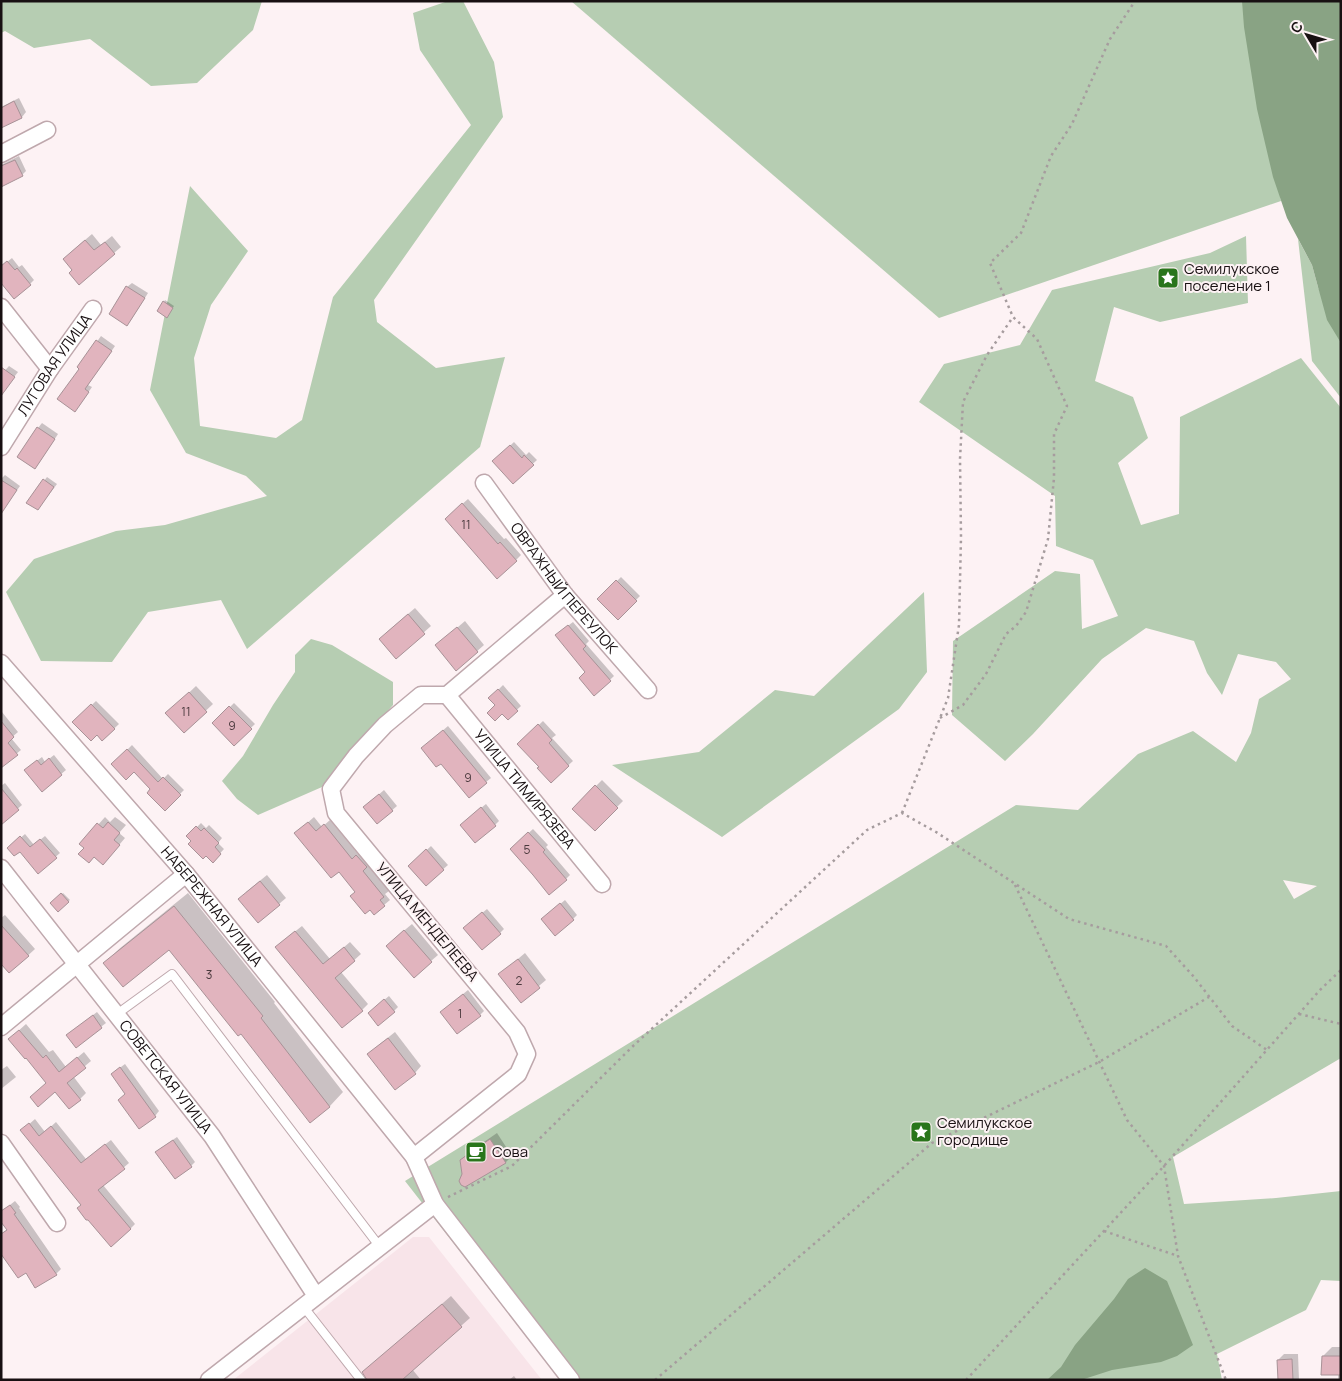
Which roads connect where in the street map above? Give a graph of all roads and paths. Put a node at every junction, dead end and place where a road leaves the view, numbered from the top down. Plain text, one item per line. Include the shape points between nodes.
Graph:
1 (1135, 1) edge
2 (47, 130) dead end
3 (1, 154) edge
4 (1, 307) edge
5 (93, 309) dead end
6 (1013, 317) junction
7 (50, 369) junction
8 (1, 447) edge
9 (484, 483) dead end
10 (565, 596) junction
11 (1, 663) edge
12 (648, 690) dead end
13 (447, 695) junction
14 (940, 718) junction
15 (902, 813) junction
16 (1, 868) edge
17 (186, 874) junction
18 (1014, 883) junction
19 (602, 884) dead end
20 (77, 964) junction
21 (1341, 970) edge
22 (1209, 997) junction
23 (117, 1014) junction
24 (1299, 1014) junction
25 (1341, 1024) edge
26 (1, 1027) edge
27 (1267, 1050) junction
28 (1099, 1062) junction
29 (1, 1143) edge
30 (414, 1157) junction
31 (1164, 1166) junction
32 (435, 1204) junction
33 (58, 1223) dead end
34 (1104, 1231) junction
35 (380, 1247) junction
36 (1178, 1256) junction
37 (310, 1301) junction
38 (208, 1380) edge
39 (362, 1380) edge
40 (571, 1380) edge
41 (655, 1380) edge
42 (966, 1380) edge
43 (1226, 1380) edge

1 - 6 path via 1110,39 1072,124 1051,156 1021,233 990,263
2 - 3 street
4 - 7 street
5 - 7 street, ЛУГОВАЯ УЛИЦА
6 - 14 path via 987,355 963,402 959,625 948,698
6 - 14 path via 1037,338 1066,406 1054,434 1054,478 1048,539 1026,612 1006,634 986,674 963,705
7 - 8 street, ЛУГОВАЯ УЛИЦА
9 - 10 street, ОВРАЖНЫЙ ПЕРЕУЛОК
10 - 12 street, ОВРАЖНЫЙ ПЕРЕУЛОК
10 - 13 street
11 - 17 street, НАБЕРЕЖНАЯ УЛИЦА
13 - 19 street, УЛИЦА ТИМИРЯЗЕВА
13 - 30 street, УЛИЦА МЕНДЕЛЕЕВА via 421,695 385,725 356,756 332,789 336,813 517,1032 527,1054 518,1074
14 - 15 path
15 - 18 path
15 - 32 path via 867,830 632,1048 512,1166
16 - 20 street, СОВЕТСКАЯ УЛИЦА
17 - 20 street
17 - 30 street, НАБЕРЕЖНАЯ УЛИЦА
18 - 22 path via 1069,919 1166,946
18 - 28 path
20 - 23 street, СОВЕТСКАЯ УЛИЦА
20 - 26 street
21 - 24 path
22 - 27 path via 1232,1026
22 - 28 path
23 - 35 lane via 172,974
23 - 37 street, СОВЕТСКАЯ УЛИЦА via 212,1136
24 - 25 path
24 - 27 path
27 - 31 path
28 - 31 path via 1127,1120
28 - 41 path via 932,1142
29 - 33 street
30 - 32 street, НАБЕРЕЖНАЯ УЛИЦА
31 - 34 path
31 - 36 path
32 - 35 street
32 - 40 street, НАБЕРЕЖНАЯ УЛИЦА
34 - 36 path
34 - 42 path
35 - 37 street
36 - 43 path
37 - 38 street
37 - 39 lane

